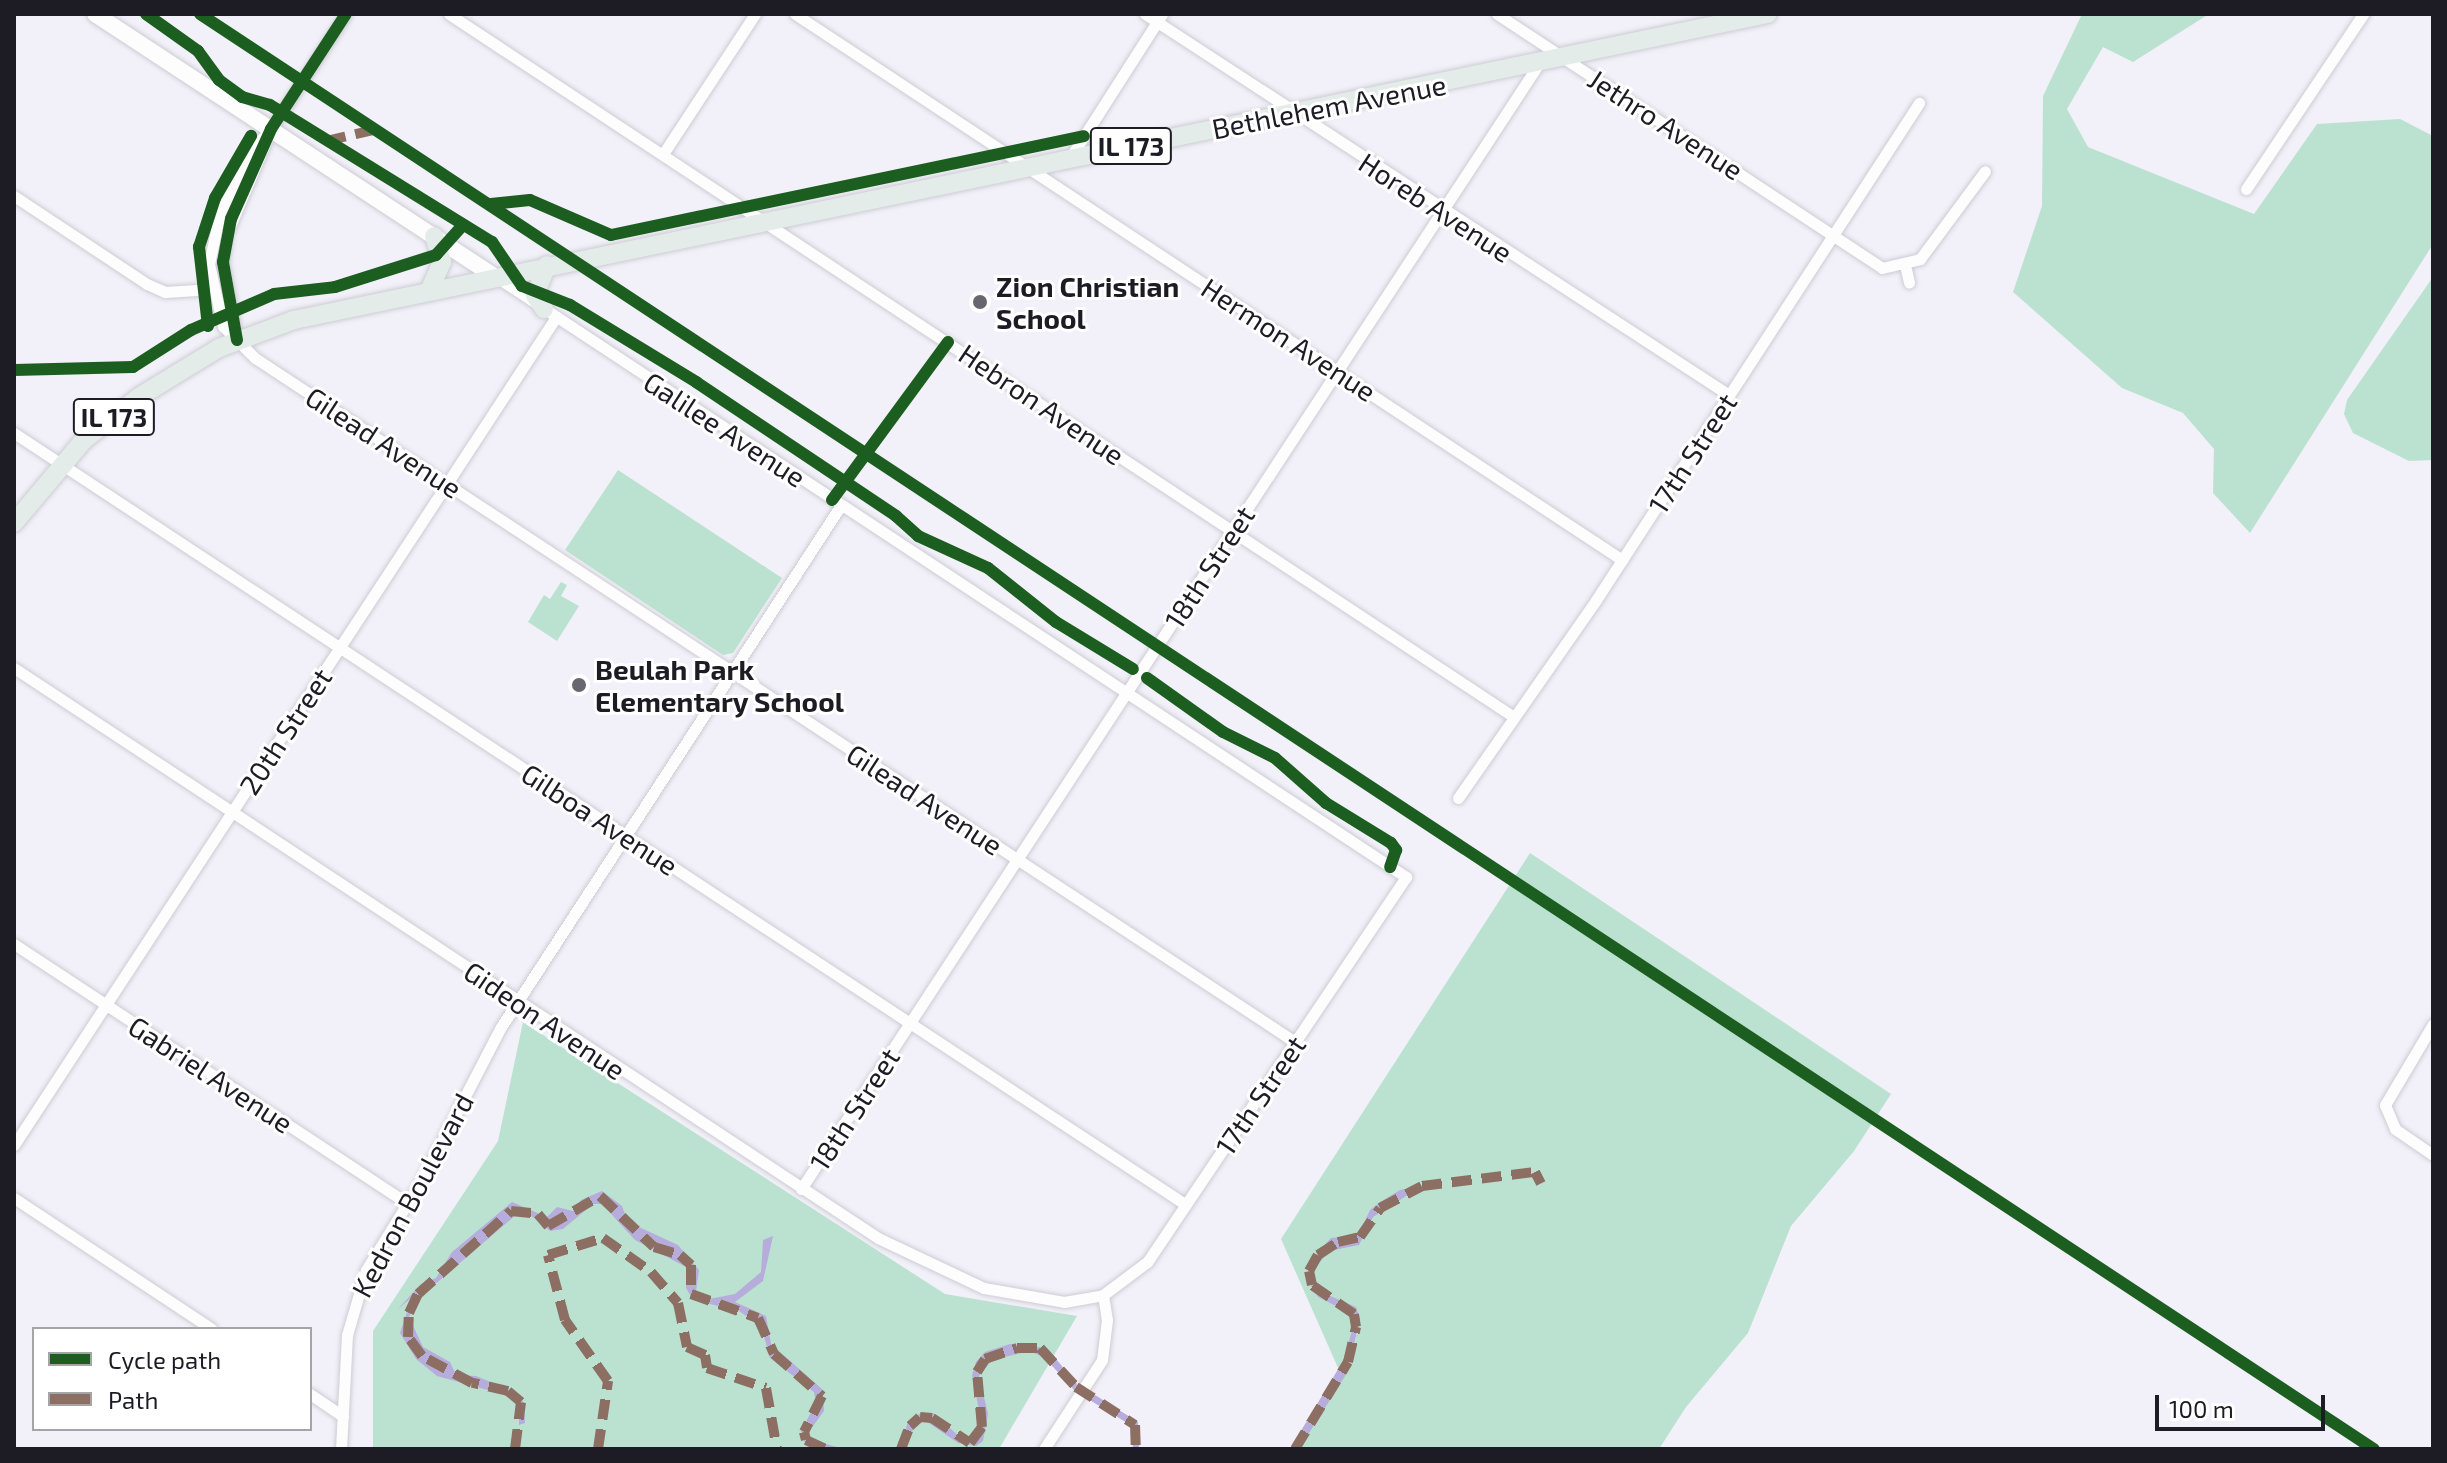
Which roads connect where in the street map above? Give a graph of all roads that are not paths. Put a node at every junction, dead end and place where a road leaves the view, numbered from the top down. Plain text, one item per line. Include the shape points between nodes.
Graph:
1 (95, 14) edge
2 (346, 14) edge
3 (449, 14) edge
4 (755, 14) edge
5 (795, 14) edge
6 (1145, 14) edge
7 (1497, 14) edge
8 (1768, 14) edge
9 (2363, 14) edge
10 (1160, 18) edge
11 (1565, 59) junction
12 (1538, 65) junction
13 (1919, 103) dead end
14 (1291, 113) junction
15 (271, 129) junction
16 (663, 154) junction
17 (1069, 159) junction
18 (1028, 167) junction
19 (1985, 171) dead end
20 (2246, 189) dead end
21 (14, 196) edge
22 (1442, 211) junction
23 (764, 221) junction
24 (1835, 234) junction
25 (434, 236) junction
26 (547, 265) junction
27 (1905, 265) junction
28 (494, 276) junction
29 (1909, 283) dead end
30 (212, 289) junction
31 (430, 289) junction
32 (550, 313) junction
33 (237, 340) junction
34 (1338, 371) junction
35 (1729, 395) junction
36 (14, 433) edge
37 (62, 464) junction
38 (447, 484) junction
39 (841, 505) junction
40 (14, 523) edge
41 (1233, 531) junction
42 (1622, 560) junction
43 (340, 647) junction
44 (14, 668) edge
45 (732, 672) junction
46 (1126, 694) junction
47 (1514, 717) junction
48 (1458, 798) dead end
49 (232, 812) junction
50 (626, 835) junction
51 (1355, 845) joint
52 (1017, 859) junction
53 (14, 944) edge
54 (518, 1002) junction
55 (106, 1005) junction
56 (910, 1023) junction
57 (2433, 1024) edge
58 (1295, 1042) junction
59 (14, 1145) edge
60 (2433, 1155) edge
61 (801, 1189) junction
62 (14, 1198) edge
63 (408, 1204) junction
64 (1186, 1205) junction
65 (1103, 1295) junction
66 (209, 1327) edge
67 (312, 1395) edge
68 (343, 1416) junction
69 (341, 1449) edge
70 (1044, 1449) edge

1 - 15 street, Galilee Avenue
2 - 15 street
3 - 16 street, Hebron Avenue
4 - 16 street
5 - 18 street, Hermon Avenue
6 - 10 street, Horeb Avenue
7 - 11 street, Jethro Avenue
8 - 11 main road, Bethlehem Avenue / IL 173
9 - 20 street
10 - 14 street, Horeb Avenue
10 - 17 street
11 - 12 main road, Bethlehem Avenue / IL 173
11 - 24 street, Jethro Avenue
12 - 14 main road, Bethlehem Avenue / IL 173
12 - 22 street, 18th Street
13 - 24 street, 17th Street
14 - 17 main road, Bethlehem Avenue / IL 173
14 - 22 street, Horeb Avenue
15 - 25 street, Galilee Avenue
15 - 30 street, Gilead Avenue via 252,149 220,212 209,264
15 - 33 street via 231,219 223,262
16 - 23 street, Hebron Avenue
17 - 18 main road, Bethlehem Avenue / IL 173
18 - 23 main road, Bethlehem Avenue / IL 173
18 - 34 street, Hermon Avenue
19 - 27 street via 1933,247
21 - 30 street via 147,284 165,292
22 - 34 street, 18th Street
22 - 35 street, Horeb Avenue
23 - 26 main road, Bethlehem Avenue / IL 173
23 - 41 street, Hebron Avenue
24 - 27 street, Jethro Avenue via 1882,268
24 - 35 street, 17th Street
25 - 28 street, Galilee Avenue
25 - 31 main road via 442,262
26 - 28 main road, Bethlehem Avenue / IL 173
26 - 32 main road via 535,295
27 - 29 street
28 - 31 main road, Bethlehem Avenue / IL 173
28 - 32 street, Galilee Avenue
30 - 33 street, Gilead Avenue via 223,326
31 - 33 main road, Bethlehem Avenue / IL 173 via 335,309
32 - 38 street, 20th Street
32 - 39 street, Galilee Avenue
33 - 37 main road, Bethlehem Avenue / IL 173 via 139,397
33 - 38 street, Gilead Avenue via 255,358
34 - 41 street, 18th Street
34 - 42 street, Hermon Avenue
35 - 42 street, 17th Street
36 - 37 street, Gilboa Avenue
37 - 40 main road, Bethlehem Avenue / IL 173
37 - 43 street, Gilboa Avenue
38 - 43 street, 20th Street
38 - 45 street, Gilead Avenue
39 - 45 street, Kedron Boulevard
39 - 46 street, Galilee Avenue
41 - 46 street, 18th Street
41 - 47 street, Hebron Avenue
42 - 47 street, 17th Street
43 - 49 street, 20th Street
43 - 50 street, Gilboa Avenue
44 - 49 street, Gideon Avenue
45 - 50 street, Kedron Boulevard
45 - 52 street, Gilead Avenue
46 - 51 street, Galilee Avenue
46 - 52 street, 18th Street
47 - 48 street, 17th Street
49 - 54 street, Gideon Avenue
49 - 55 street, 20th Street
50 - 54 street, Kedron Boulevard
50 - 56 street, Gilboa Avenue
51 - 58 street, 17th Street via 1406,877
52 - 56 street, 18th Street
52 - 58 street, Gilead Avenue
53 - 55 street, Gabriel Avenue
54 - 61 street, Gideon Avenue
54 - 63 street, Kedron Boulevard
55 - 59 street, 20th Street
55 - 63 street, Gabriel Avenue
56 - 61 street, 18th Street
56 - 64 street, Gilboa Avenue
57 - 60 street via 2385,1105 2395,1129
58 - 64 street, 17th Street
61 - 65 street, Gideon Avenue via 920,1262 984,1288 1064,1302
62 - 66 street
63 - 68 street, Kedron Boulevard via 378,1249 356,1297 347,1335
64 - 65 street, 17th Street via 1137,1274
65 - 70 street via 1107,1320 1102,1360
67 - 68 street
68 - 69 street, Kedron Boulevard

